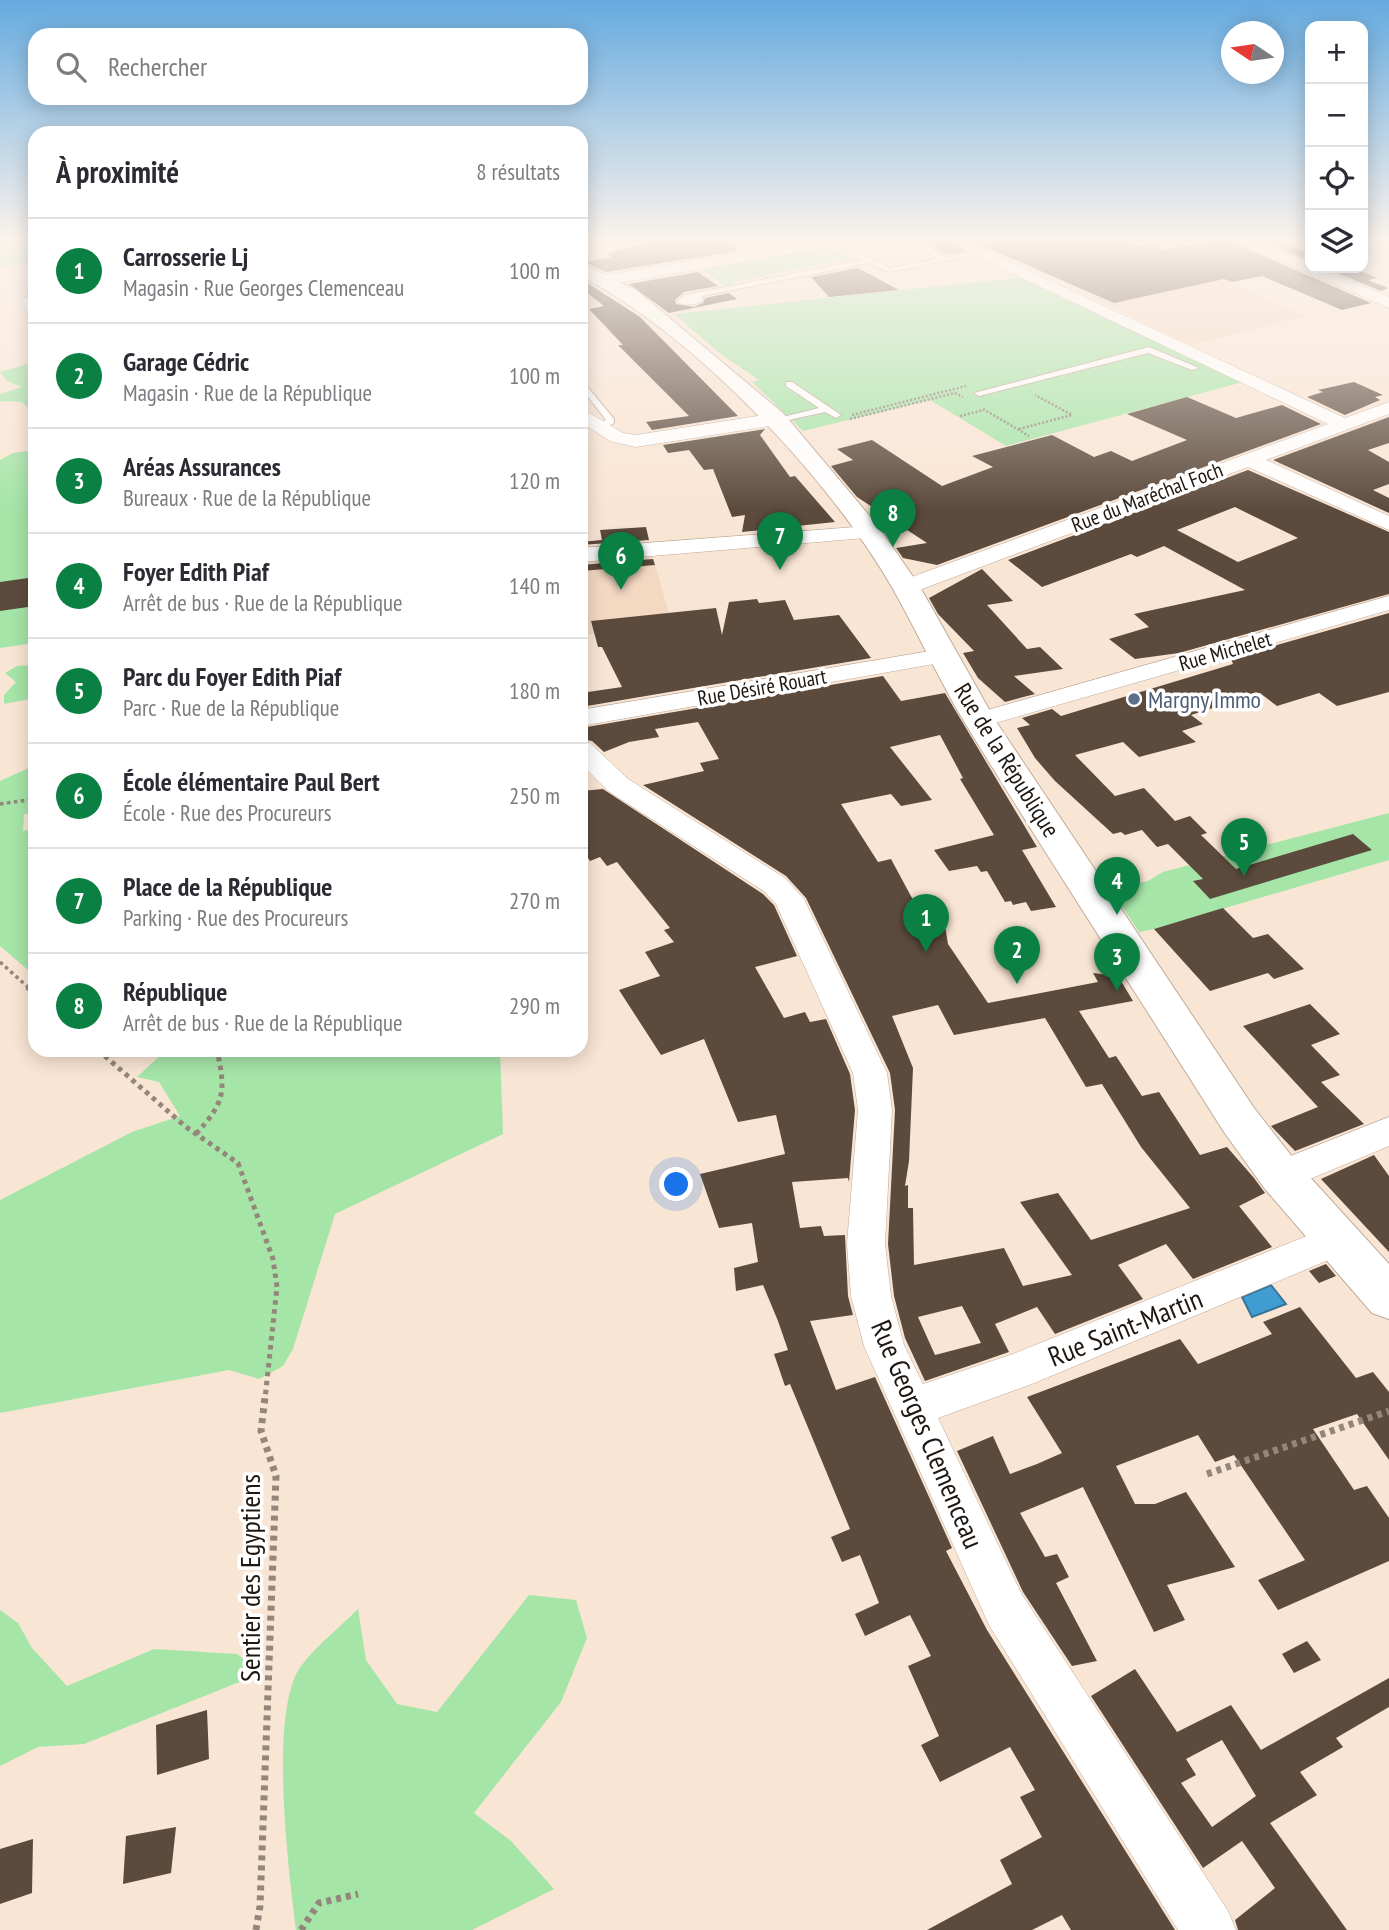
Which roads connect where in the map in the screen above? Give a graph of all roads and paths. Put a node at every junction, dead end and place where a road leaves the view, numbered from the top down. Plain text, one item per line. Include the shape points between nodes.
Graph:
1 (673, 329) edge
2 (1142, 329) edge
3 (1159, 337) junction
4 (1122, 356) junction
5 (1195, 368) dead end
6 (789, 384) dead end
7 (588, 391) edge
8 (1030, 392) dead end
9 (979, 393) joint
10 (966, 399) dead end
11 (975, 404) dead end
12 (1389, 408) edge
13 (985, 410) junction
14 (834, 415) junction
15 (960, 416) dead end
16 (588, 418) edge
17 (777, 420) junction
18 (1343, 424) junction
19 (602, 426) junction
20 (1018, 429) junction
21 (1029, 436) dead end
22 (1247, 459) junction
23 (1389, 524) edge
24 (869, 532) junction
25 (588, 554) edge
26 (906, 587) junction
27 (1389, 603) edge
28 (942, 656) junction
29 (588, 717) edge
30 (979, 720) junction
31 (588, 756) edge
32 (28, 800) edge
33 (0, 804) edge
34 (0, 962) edge
35 (28, 988) edge
36 (106, 1057) edge
37 (218, 1057) edge
38 (1389, 1130) edge
39 (196, 1134) junction
40 (1281, 1176) junction
41 (1337, 1240) junction
42 (1389, 1298) edge
43 (911, 1408) junction
44 (1389, 1411) edge
45 (1207, 1474) dead end
46 (358, 1895) dead end
47 (256, 1930) edge
48 (302, 1930) edge
49 (1209, 1930) edge

1 - 17 street, Rue de la République
2 - 3 street
3 - 4 lane via 1116,348
3 - 18 street
4 - 5 lane via 1154,350
4 - 9 lane
6 - 14 lane
7 - 19 lane via 611,421
8 - 20 path via 1072,415
9 - 14 path via 966,386 841,418
10 - 14 path via 955,393
11 - 13 path
12 - 18 street, Rue du Maréchal Foch
13 - 15 path
13 - 20 path
14 - 17 lane
16 - 19 street
17 - 19 street via 643,440 617,437
17 - 24 street, Rue de la République
18 - 22 street, Rue du Maréchal Foch
20 - 21 path
22 - 23 street
22 - 26 street, Rue du Maréchal Foch
24 - 25 street
24 - 26 street, Rue de la République
26 - 28 street, Rue de la République
27 - 30 street, Rue Michelet
28 - 29 street, Rue Désiré Rouart
28 - 30 street, Rue de la République
30 - 40 street, Rue de la République via 1239,1120
31 - 43 street, Rue Georges Clemenceau via 618,785 775,885 789,899 870,1073 876,1110 866,1244 871,1296 884,1346
32 - 33 path
34 - 35 path
36 - 39 path, Sentier des Egyptiens
37 - 39 path via 223,1079 218,1110
38 - 40 street
39 - 47 path, Sentier des Egyptiens via 238,1163 273,1259 277,1287 261,1432 276,1476
40 - 41 street, Rue de la République
41 - 42 street, Rue de la République
41 - 43 street, Rue Saint-Martin via 1018,1371
43 - 49 street, Rue Georges Clemenceau via 1005,1609
44 - 45 path
46 - 48 path via 319,1903

